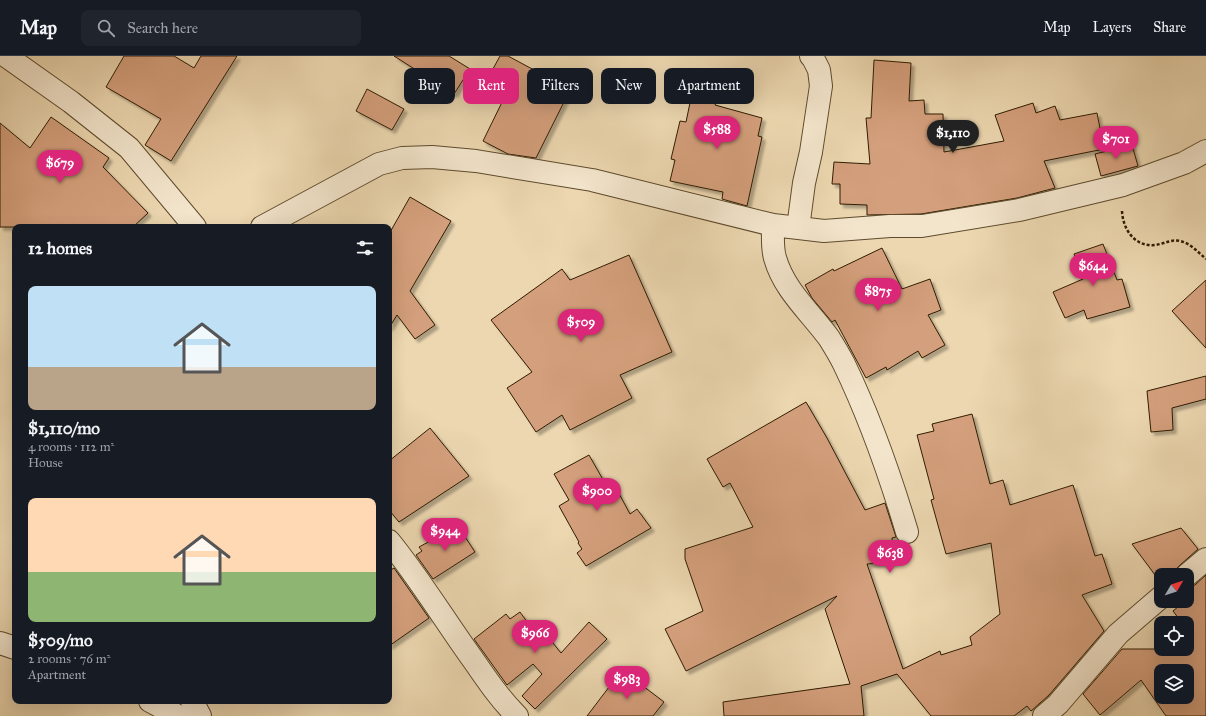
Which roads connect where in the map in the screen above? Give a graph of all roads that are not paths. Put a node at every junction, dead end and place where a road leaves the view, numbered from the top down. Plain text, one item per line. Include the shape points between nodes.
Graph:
1 (6, 56) edge
2 (811, 56) edge
3 (1206, 151) edge
4 (192, 224) edge
5 (268, 224) edge
6 (773, 225) junction
7 (798, 228) junction
8 (907, 532) dead end
9 (392, 545) edge
10 (1206, 559) edge
11 (1194, 569) edge
12 (1154, 603) edge
13 (0, 643) edge
14 (12, 647) edge
15 (156, 704) edge
16 (194, 704) edge
17 (178, 716) edge
18 (200, 716) edge
19 (517, 716) edge
20 (1044, 716) edge

1 - 4 street via 71,102 129,148
2 - 7 street via 819,70 821,86
3 - 7 street via 1184,163 1123,185 1019,210 922,226 824,231
5 - 6 street via 378,164 402,158 432,157 476,161 592,180
6 - 7 street
6 - 8 street via 774,257 780,272 792,293 829,338 843,363 889,472
9 - 19 street via 479,668
10 - 11 street
12 - 20 street via 1118,634 1058,704
13 - 14 street
15 - 17 street
16 - 18 street

